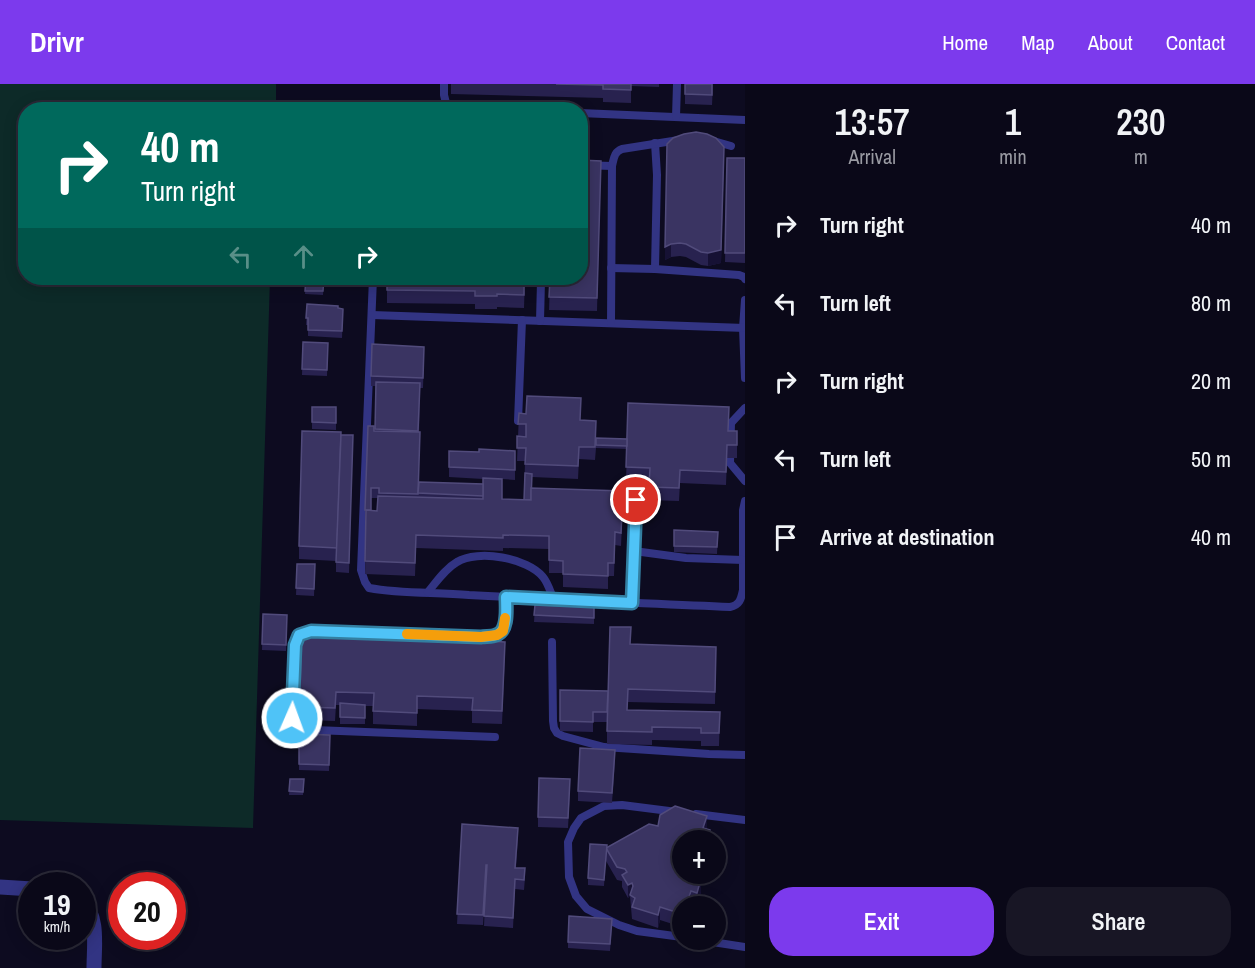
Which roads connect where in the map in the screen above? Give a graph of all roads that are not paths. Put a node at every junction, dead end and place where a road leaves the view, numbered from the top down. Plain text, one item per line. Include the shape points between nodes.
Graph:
1 (444, 84) edge
2 (676, 84) edge
3 (446, 102) edge
4 (588, 113) edge
5 (676, 117) junction
6 (745, 120) edge
7 (685, 139) edge
8 (702, 140) edge
9 (655, 143) junction
10 (731, 146) dead end
11 (588, 165) edge
12 (612, 166) junction
13 (611, 268) junction
14 (656, 269) junction
15 (745, 279) edge
16 (373, 285) edge
17 (541, 285) edge
18 (745, 300) edge
19 (372, 315) junction
20 (522, 320) junction
21 (540, 321) junction
22 (611, 323) junction
23 (744, 328) edge
24 (745, 378) edge
25 (745, 408) edge
26 (518, 421) edge
27 (745, 481) edge
28 (636, 500) dead end
29 (745, 501) edge
30 (634, 551) junction
31 (743, 560) junction
32 (428, 592) junction
33 (506, 597) junction
34 (553, 598) junction
35 (632, 603) junction
36 (390, 634) edge
37 (435, 635) edge
38 (552, 642) dead end
39 (495, 737) dead end
40 (745, 755) edge
41 (745, 820) edge
42 (0, 887) edge
43 (18, 888) edge
44 (672, 936) edge
45 (726, 944) edge
46 (745, 947) edge
47 (94, 950) edge
48 (94, 968) edge

1 - 3 lane
2 - 5 lane
4 - 5 lane
5 - 6 lane
7 - 9 lane
8 - 10 lane
9 - 12 lane via 618,150
9 - 14 lane
11 - 12 lane
12 - 13 lane
13 - 14 lane
13 - 22 lane
14 - 15 lane via 739,274
16 - 19 lane
17 - 21 lane
18 - 23 lane
19 - 20 lane
19 - 32 lane via 361,570 369,588
20 - 21 lane
20 - 26 lane
21 - 22 lane
22 - 23 lane
23 - 24 lane
25 - 27 lane via 731,423 730,463
28 - 30 lane
29 - 31 lane
30 - 31 lane
30 - 35 lane
31 - 35 lane via 741,599 735,606
32 - 33 lane
32 - 34 lane via 445,571 474,556 513,559 528,565 543,577
33 - 34 lane
33 - 37 lane via 503,631 497,635
34 - 35 lane
36 - 39 lane via 311,631 299,635 295,645 292,718 300,728
38 - 40 lane via 553,722 557,733 604,747
41 - 44 lane via 622,805 604,806 581,818 574,828 568,842 569,877 576,896 587,909 637,931
42 - 43 street
45 - 46 lane
47 - 48 street

